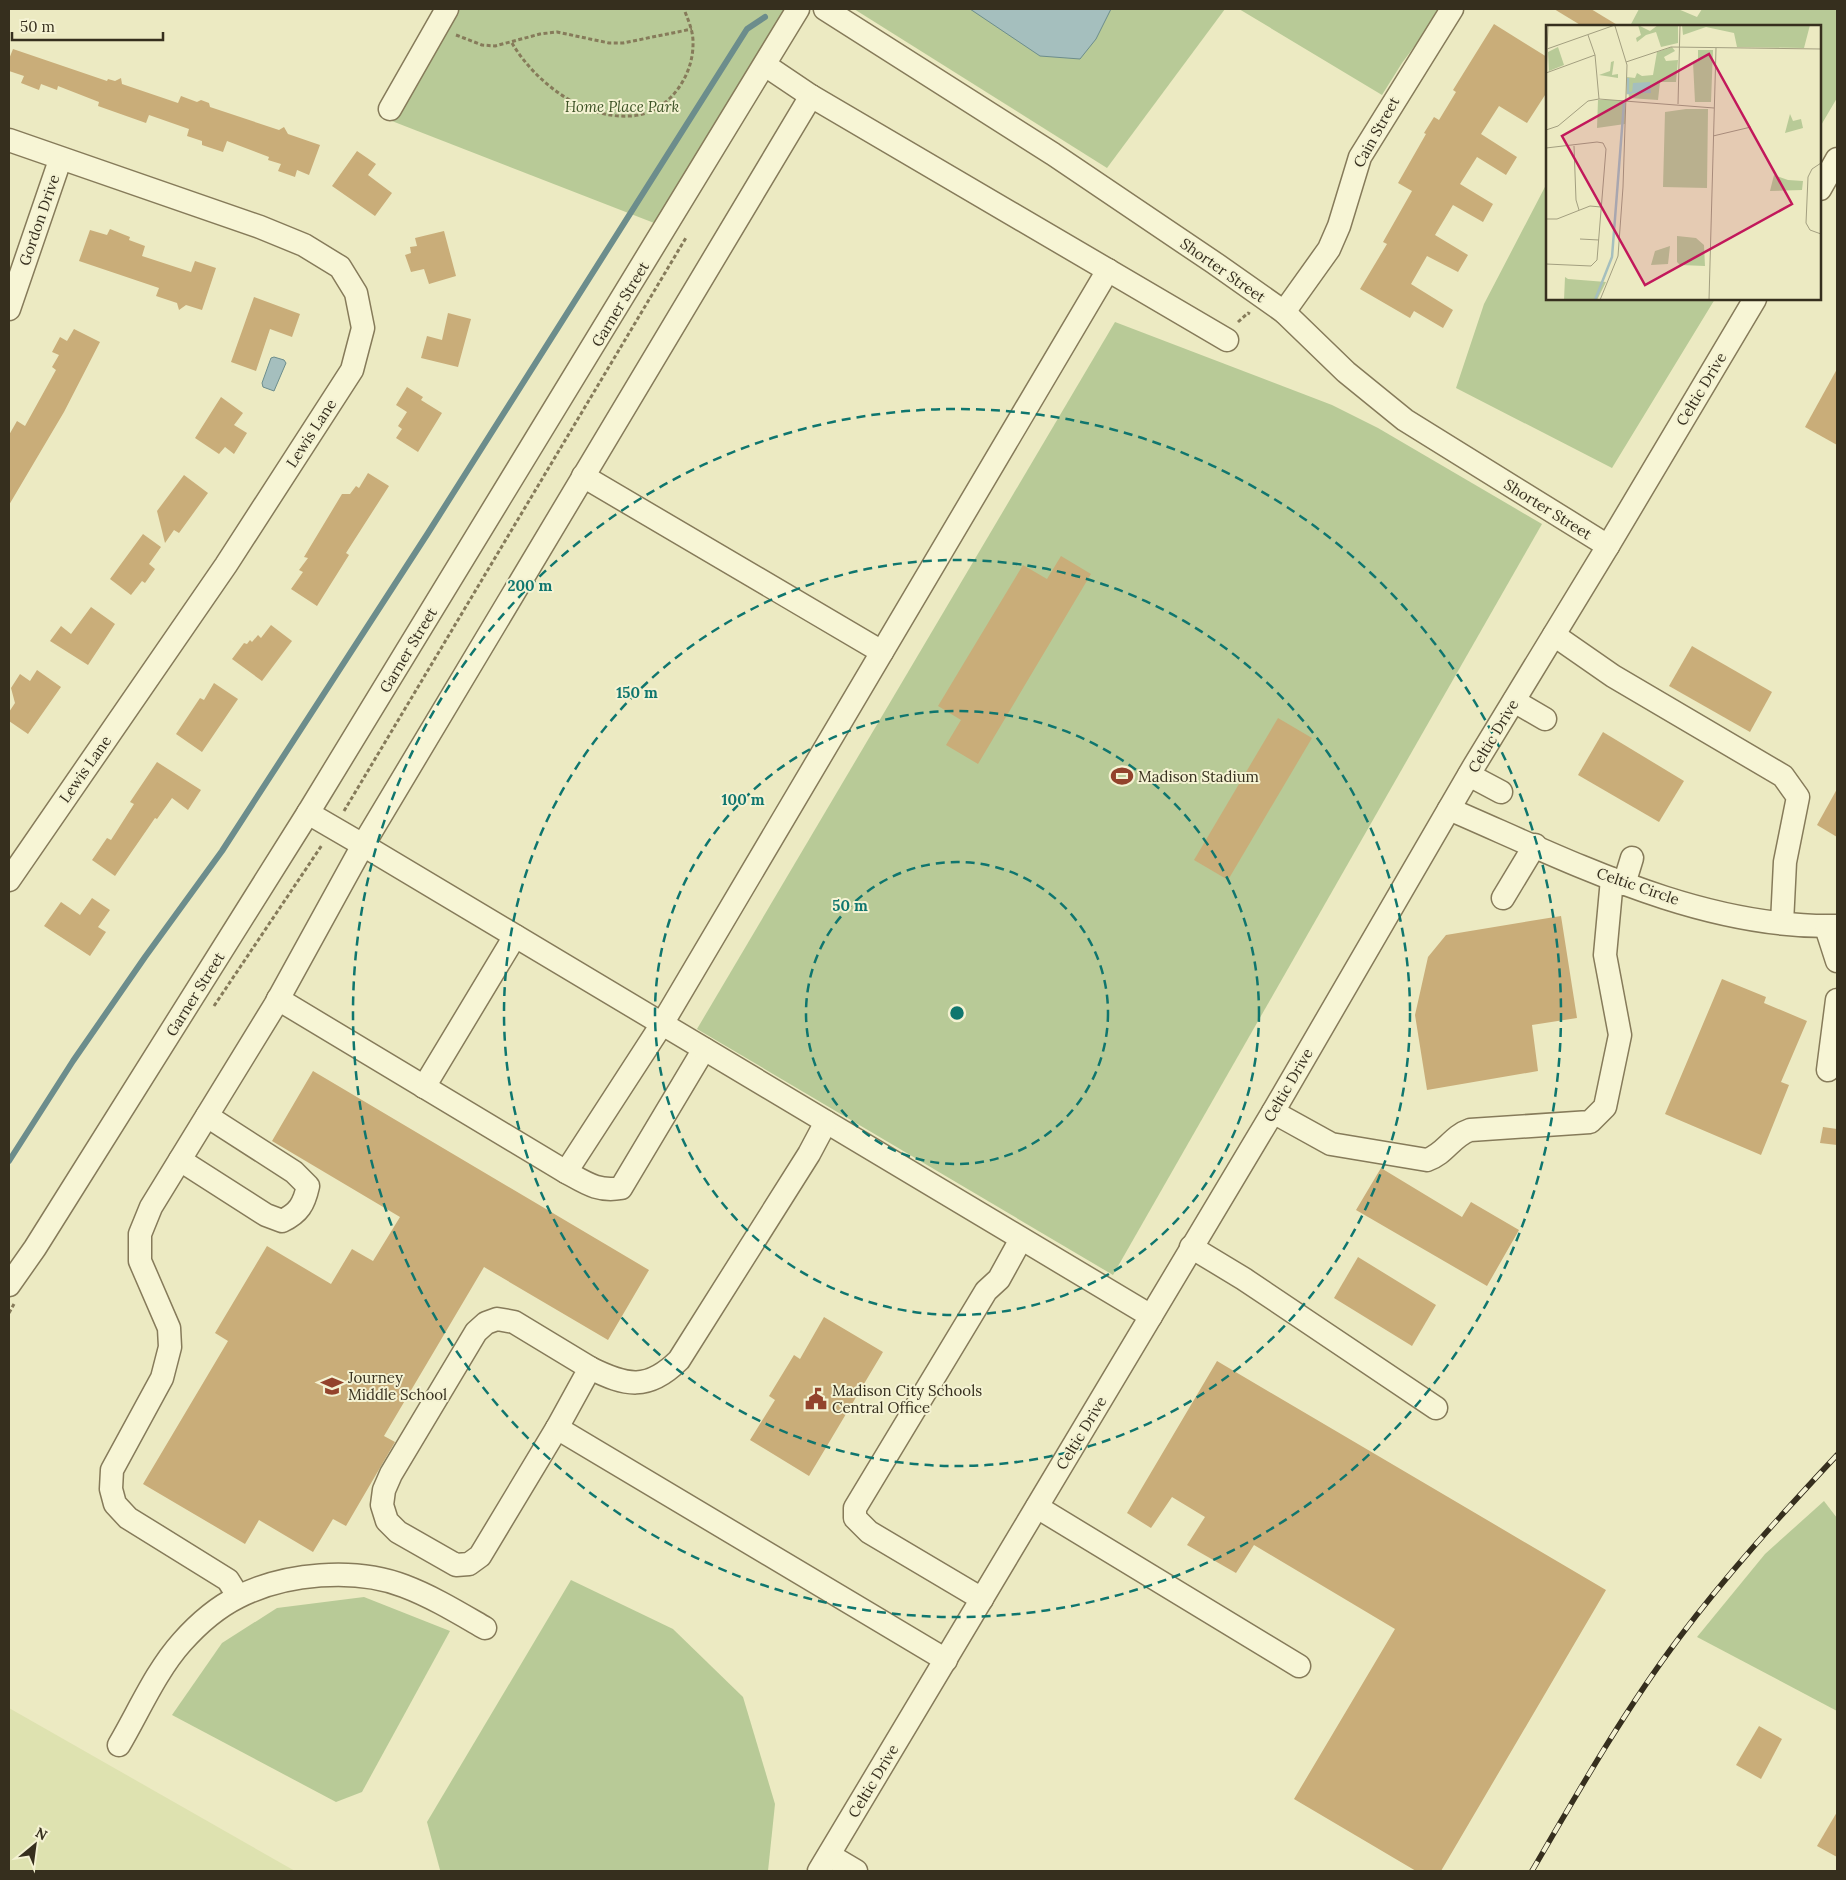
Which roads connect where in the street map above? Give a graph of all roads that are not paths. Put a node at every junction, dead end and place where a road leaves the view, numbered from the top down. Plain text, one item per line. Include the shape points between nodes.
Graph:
1 (798, 9) edge
2 (825, 9) edge
3 (1452, 9) edge
4 (442, 17) edge
5 (765, 65) junction
6 (811, 96) junction
7 (390, 108) dead end
8 (9, 140) edge
9 (1837, 159) edge
10 (60, 160) junction
11 (1821, 187) edge
12 (1108, 270) junction
13 (1754, 300) edge
14 (9, 309) edge
15 (1284, 312) junction
16 (1227, 340) dead end
17 (583, 476) junction
18 (1608, 546) junction
19 (1554, 635) junction
20 (882, 652) junction
21 (1514, 701) junction
22 (1545, 719) dead end
23 (1469, 775) junction
24 (1500, 792) dead end
25 (1449, 808) junction
26 (308, 813) junction
27 (363, 845) junction
28 (1534, 845) junction
29 (1632, 858) dead end
30 (9, 880) edge
31 (1618, 881) junction
32 (1503, 898) dead end
33 (1782, 923) junction
34 (1832, 926) edge
35 (514, 936) junction
36 (1837, 961) edge
37 (278, 999) junction
38 (1837, 1000) edge
39 (662, 1024) junction
40 (704, 1049) junction
41 (1828, 1070) dead end
42 (424, 1087) junction
43 (1272, 1112) junction
44 (207, 1116) junction
45 (826, 1122) junction
46 (180, 1160) junction
47 (566, 1172) junction
48 (1022, 1239) junction
49 (1191, 1247) junction
50 (9, 1285) edge
51 (1151, 1316) junction
52 (590, 1368) junction
53 (1436, 1408) dead end
54 (557, 1428) junction
55 (1037, 1507) junction
56 (238, 1596) junction
57 (982, 1599) junction
58 (485, 1628) dead end
59 (946, 1660) junction
60 (1299, 1666) dead end
61 (119, 1745) dead end
62 (824, 1863) edge
63 (856, 1871) edge

1 - 5 street, Garner Street
2 - 15 street, Shorter Street via 1053,154
3 - 15 street, Cain Street via 1360,157 1329,249
4 - 7 street
5 - 6 street
5 - 26 street, Garner Street
6 - 12 street
6 - 17 street
8 - 10 street, Lewis Lane
9 - 11 street
10 - 14 street, Gordon Drive
10 - 30 street, Lewis Lane via 304,245 340,266 356,293 363,328 352,370 226,564
12 - 16 street
12 - 20 street
13 - 18 street, Celtic Drive
15 - 18 street, Shorter Street via 1346,372 1405,420
17 - 20 street
17 - 27 street
18 - 19 street, Celtic Drive
19 - 21 street, Celtic Drive
19 - 33 street via 1613,676 1783,776 1791,786 1798,798 1785,862
20 - 39 street
21 - 22 street
21 - 23 street, Celtic Drive
23 - 24 street
23 - 25 street, Celtic Drive
25 - 28 street, Celtic Circle
25 - 43 street, Celtic Drive
26 - 27 street
26 - 50 street, Garner Street
27 - 35 street
27 - 37 street
28 - 31 street, Celtic Circle
28 - 32 street
29 - 31 street
31 - 33 street, Celtic Circle via 1745,920
31 - 43 street via 1605,955 1620,1035 1605,1107 1590,1122 1470,1130 1460,1133 1437,1156 1428,1160 1331,1144
33 - 34 street, Celtic Circle
34 - 36 street
35 - 39 street
35 - 42 street
37 - 42 street
37 - 44 street
38 - 41 street
39 - 40 street
39 - 47 street
40 - 45 street
40 - 47 street via 622,1188 606,1191
42 - 47 street
43 - 49 street, Celtic Drive
44 - 46 street
44 - 46 street via 294,1172 308,1186 305,1201 296,1214 282,1221 266,1216
45 - 48 street
45 - 52 street via 679,1360 665,1374 630,1383 614,1380
46 - 56 street via 140,1234 140,1261 169,1328 170,1347 162,1378 112,1470 111,1489 115,1504 128,1518 228,1580
48 - 51 street
48 - 57 street via 999,1279 986,1291 855,1508 856,1518 869,1532
49 - 51 street, Celtic Drive
49 - 53 street
51 - 55 street, Celtic Drive
52 - 54 street
52 - 54 street via 514,1322 497,1319 486,1323 476,1332 391,1474 382,1505 387,1521 398,1532 439,1557 456,1565 469,1564 480,1556
54 - 59 street
55 - 57 street, Celtic Drive
55 - 60 street
56 - 58 street via 280,1581 320,1575 360,1576 403,1585
56 - 61 street via 211,1614 182,1642
57 - 59 street, Celtic Drive
59 - 62 street, Celtic Drive
62 - 63 street

